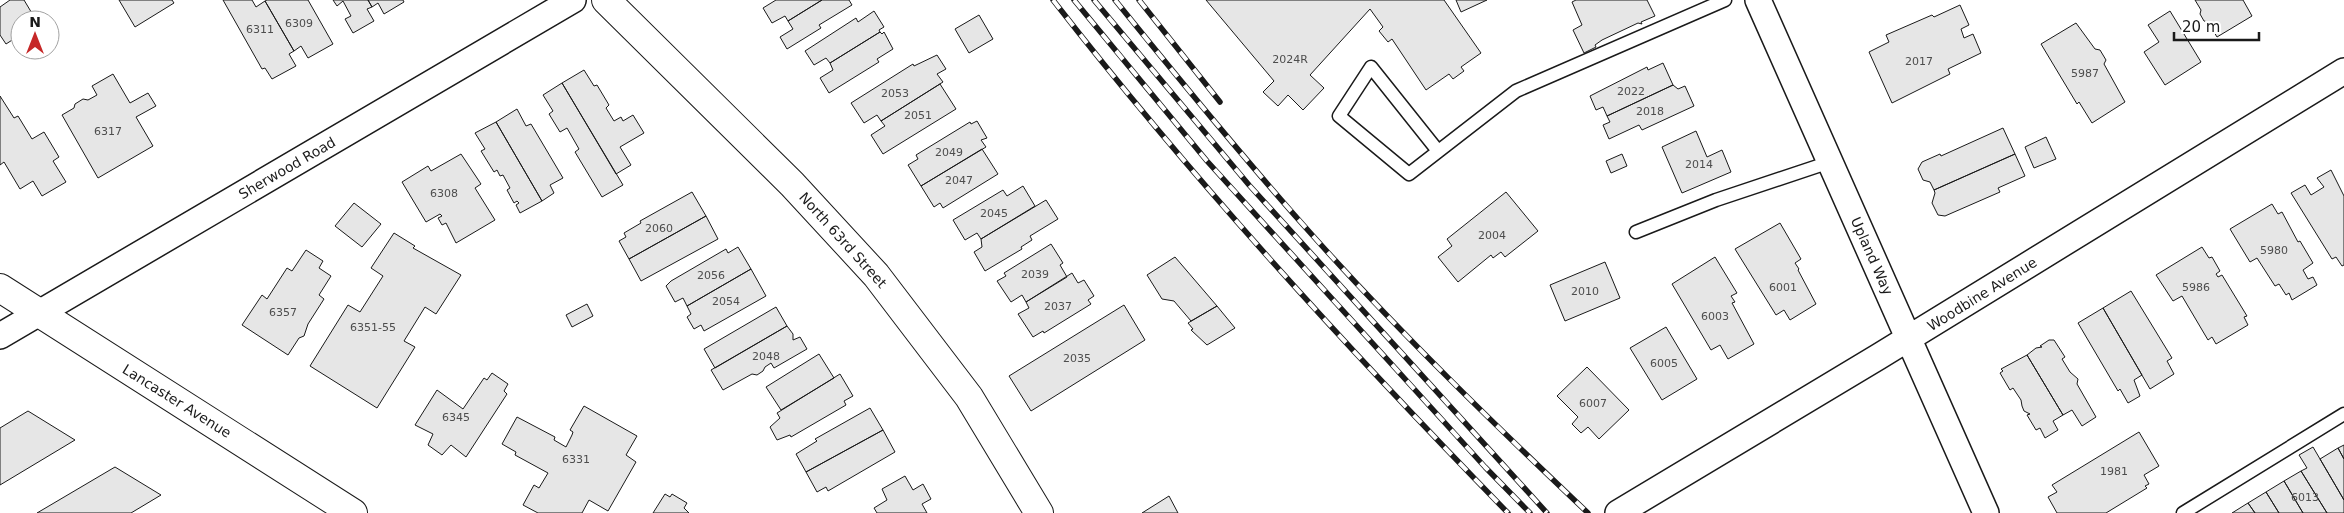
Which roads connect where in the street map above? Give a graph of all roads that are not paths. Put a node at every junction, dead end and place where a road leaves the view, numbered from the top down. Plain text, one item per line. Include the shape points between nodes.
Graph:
1 (573, 0) edge
2 (606, 0) edge
3 (1725, 0) edge
4 (1758, 0) edge
5 (2344, 71) edge
6 (1438, 151) junction
7 (1830, 162) junction
8 (1636, 232) dead end
9 (0, 288) edge
10 (39, 313) junction
11 (0, 336) edge
12 (1909, 338) junction
13 (2344, 414) edge
14 (353, 513) edge
15 (1039, 513) edge
16 (1618, 513) edge
17 (1986, 513) edge
18 (2183, 513) edge

1 - 10 street, Sherwood Road
2 - 15 main road, North 63rd Street via 792,184 876,275 969,397
3 - 6 lane via 1516,91
4 - 7 street, Upland Way
5 - 12 street, Woodbine Avenue
6 - 6 lane via 1409,174 1339,116 1371,67
7 - 8 lane via 1716,200
7 - 12 street, Upland Way
9 - 10 main road, Lancaster Avenue
10 - 11 street, Sherwood Road
10 - 14 main road, Lancaster Avenue
12 - 16 street, Woodbine Avenue
12 - 17 street, Upland Way
13 - 18 lane

